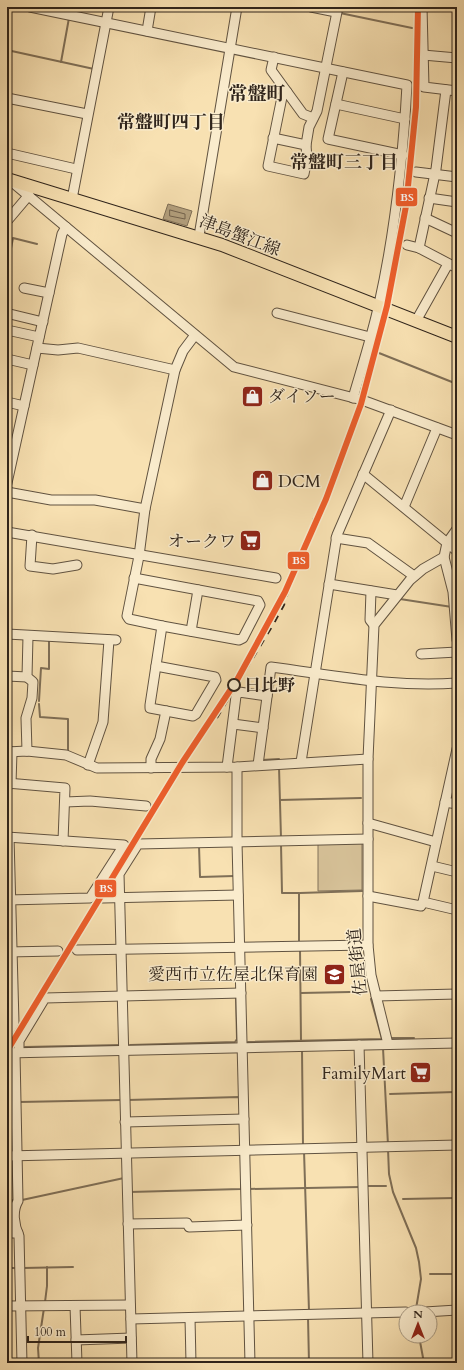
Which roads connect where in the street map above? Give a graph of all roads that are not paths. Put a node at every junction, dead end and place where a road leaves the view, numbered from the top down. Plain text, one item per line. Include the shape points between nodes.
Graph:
1 (30, 7) edge
2 (109, 7) edge
3 (151, 7) edge
4 (237, 7) edge
5 (311, 7) edge
6 (422, 7) edge
7 (337, 10) edge
8 (106, 22) junction
9 (146, 31) junction
10 (230, 48) junction
11 (423, 55) junction
12 (274, 57) junction
13 (457, 58) edge
14 (326, 68) junction
15 (343, 72) junction
16 (446, 90) junction
17 (287, 92) junction
18 (457, 92) edge
19 (7, 98) edge
20 (336, 104) junction
21 (87, 114) junction
22 (313, 118) junction
23 (406, 119) junction
24 (273, 138) junction
25 (306, 145) junction
26 (7, 153) edge
27 (403, 154) junction
28 (76, 169) junction
29 (416, 172) dead end
30 (434, 174) junction
31 (457, 177) edge
32 (8, 180) edge
33 (28, 195) junction
34 (429, 198) junction
35 (72, 199) junction
36 (457, 202) edge
37 (425, 218) junction
38 (7, 221) edge
39 (66, 227) junction
40 (457, 233) edge
41 (199, 236) junction
42 (406, 245) dead end
43 (419, 248) junction
44 (448, 264) junction
45 (457, 268) edge
46 (24, 288) dead end
47 (49, 293) junction
48 (379, 306) junction
49 (277, 313) dead end
50 (10, 314) dead end
51 (416, 321) junction
52 (43, 322) junction
53 (7, 330) edge
54 (195, 335) junction
55 (39, 337) junction
56 (370, 337) junction
57 (457, 337) edge
58 (37, 348) junction
59 (7, 359) edge
60 (33, 365) junction
61 (175, 370) junction
62 (353, 398) junction
63 (7, 402) edge
64 (24, 406) junction
65 (391, 410) junction
66 (437, 428) junction
67 (457, 435) edge
68 (7, 438) edge
69 (16, 440) junction
70 (363, 474) junction
71 (7, 483) edge
72 (7, 492) edge
73 (404, 507) junction
74 (144, 509) junction
75 (457, 529) edge
76 (7, 532) edge
77 (32, 535) junction
78 (336, 538) junction
79 (447, 543) junction
80 (457, 551) edge
81 (139, 556) junction
82 (444, 556) junction
83 (77, 565) dead end
84 (453, 572) edge
85 (414, 576) junction
86 (134, 578) junction
87 (276, 578) dead end
88 (329, 584) junction
89 (198, 590) junction
90 (371, 591) junction
91 (397, 595) junction
92 (374, 625) junction
93 (162, 626) junction
94 (191, 631) junction
95 (7, 634) edge
96 (28, 636) junction
97 (457, 640) edge
98 (457, 652) edge
99 (421, 654) dead end
100 (156, 666) junction
101 (315, 674) junction
102 (7, 676) edge
103 (27, 677) junction
104 (370, 682) junction
105 (457, 683) edge
106 (267, 696) junction
107 (166, 711) junction
108 (233, 724) junction
109 (263, 728) junction
110 (457, 749) edge
111 (27, 751) junction
112 (9, 752) edge
113 (368, 759) junction
114 (301, 762) junction
115 (88, 765) junction
116 (258, 765) junction
117 (226, 767) junction
118 (238, 767) junction
119 (151, 768) junction
120 (9, 784) edge
121 (65, 802) junction
122 (445, 802) junction
123 (457, 804) edge
124 (146, 806) dead end
125 (368, 823) junction
126 (8, 837) edge
127 (368, 839) junction
128 (63, 841) junction
129 (237, 842) junction
130 (436, 842) junction
131 (432, 866) junction
132 (457, 872) edge
133 (238, 895) junction
134 (368, 896) junction
135 (102, 898) dead end
136 (120, 898) junction
137 (9, 900) edge
138 (423, 902) junction
139 (457, 910) edge
140 (368, 945) junction
141 (240, 946) junction
142 (121, 949) junction
143 (77, 950) dead end
144 (58, 951) dead end
145 (10, 952) edge
146 (241, 993) junction
147 (457, 994) edge
148 (122, 996) junction
149 (376, 996) junction
150 (10, 999) edge
151 (7, 1034) edge
152 (457, 1043) edge
153 (388, 1044) junction
154 (359, 1045) junction
155 (242, 1047) junction
156 (124, 1051) junction
157 (14, 1052) edge
158 (244, 1118) junction
159 (125, 1122) junction
160 (457, 1144) edge
161 (362, 1147) junction
162 (245, 1150) junction
163 (126, 1153) junction
164 (7, 1156) edge
165 (17, 1156) junction
166 (128, 1224) junction
167 (247, 1225) junction
168 (7, 1233) edge
169 (18, 1233) junction
170 (130, 1305) junction
171 (7, 1306) edge
172 (21, 1306) junction
173 (76, 1306) junction
174 (457, 1310) edge
175 (438, 1311) edge
176 (398, 1312) edge
177 (366, 1313) junction
178 (249, 1316) junction
179 (190, 1318) junction
180 (131, 1319) junction
181 (131, 1338) junction
182 (76, 1340) junction
183 (22, 1363) edge
184 (77, 1363) edge
185 (132, 1363) edge
186 (191, 1363) edge
187 (250, 1363) edge
188 (368, 1363) edge

1 - 8 street
2 - 8 street
3 - 9 street
4 - 10 street
5 - 7 street
6 - 11 street
7 - 14 street
8 - 9 street
8 - 21 street
9 - 10 street
10 - 12 street
10 - 41 street
11 - 13 street
11 - 16 street via 424,87
12 - 14 street
12 - 17 street via 271,70
14 - 15 street
14 - 22 street via 317,111
15 - 20 street
15 - 23 street via 407,85
16 - 18 street
16 - 30 street
17 - 22 street via 303,114
17 - 24 street via 282,97
19 - 21 street
20 - 23 street
20 - 27 street via 328,139
21 - 28 street
22 - 25 street
23 - 27 street
24 - 25 street
24 - 25 street via 268,166 304,174
26 - 28 street
27 - 48 street
28 - 35 street
29 - 30 street
30 - 31 street
30 - 34 street
32 - 33 street
32 - 35 main road, 津島蟹江線
33 - 38 street
33 - 39 street
34 - 36 street
34 - 37 street
35 - 41 main road, 津島蟹江線
37 - 40 street
37 - 43 street
39 - 47 street via 62,234
39 - 54 street
41 - 48 main road, 津島蟹江線
42 - 43 street
43 - 44 street
44 - 45 street
44 - 51 street
46 - 47 street
47 - 52 street
48 - 51 main road, 津島蟹江線
48 - 56 street
49 - 56 street
50 - 52 street
51 - 57 main road, 津島蟹江線
52 - 55 street
53 - 55 street
54 - 61 street via 183,351
54 - 62 street via 234,367
55 - 58 street
56 - 62 street
58 - 60 street
58 - 61 street via 78,348
59 - 60 street
60 - 64 street
61 - 74 street
62 - 65 street
63 - 64 street
64 - 69 street
65 - 66 street
65 - 70 street
66 - 67 street
66 - 73 street
68 - 69 street
69 - 71 street
70 - 73 street
70 - 78 street
72 - 74 street via 51,500 95,500
73 - 79 street
74 - 81 street
75 - 79 street
76 - 77 street
77 - 81 street
77 - 83 street via 30,566 53,569
78 - 85 street via 368,543
78 - 88 street
79 - 80 street
79 - 82 street
81 - 86 street
81 - 87 street
82 - 84 street
82 - 85 street
84 - 97 street
85 - 91 street
86 - 89 street
86 - 93 street via 127,616 129,619
88 - 90 street
88 - 101 street
89 - 94 street
89 - 94 street via 258,601 260,605 243,638 239,640
90 - 91 street
90 - 92 street, 佐屋街道 via 370,620
91 - 92 street
92 - 104 street, 佐屋街道
93 - 94 street
93 - 100 street
95 - 96 street
96 - 103 street
96 - 115 street via 113,640 103,722
98 - 99 street
100 - 107 street via 150,708
100 - 107 street via 215,677 216,680 193,716
101 - 104 street
101 - 106 street via 271,667
101 - 114 street
102 - 103 street
103 - 111 street via 33,682 32,698 26,718
104 - 105 street via 426,686
104 - 113 street, 佐屋街道
106 - 108 street via 239,692 235,702
106 - 109 street
107 - 119 street via 160,739 151,760
108 - 109 street
108 - 117 street
109 - 116 street
110 - 122 street
111 - 112 street
111 - 115 street via 66,755
112 - 120 street
113 - 114 street
113 - 125 street, 佐屋街道
114 - 116 street
115 - 119 street via 96,768
116 - 118 street
117 - 118 street
117 - 119 street
118 - 129 street
120 - 121 street via 65,788
121 - 124 street via 90,801
121 - 128 street
122 - 123 street
122 - 130 street
125 - 127 street, 佐屋街道
125 - 130 street
126 - 128 street
126 - 137 street
127 - 129 street
127 - 134 street, 佐屋街道
128 - 137 street via 124,845 90,898
129 - 133 street
129 - 136 street via 138,844 119,874
130 - 131 street
131 - 132 street
131 - 138 street
133 - 136 street
133 - 141 street
134 - 138 street via 421,906
134 - 140 street, 佐屋街道
135 - 136 street
136 - 142 street
137 - 145 street
138 - 139 street
140 - 141 street
140 - 149 street, 佐屋街道
141 - 142 street
141 - 146 street
142 - 143 street
142 - 148 street
144 - 145 street
145 - 150 street
146 - 148 street
146 - 155 street
147 - 149 street
148 - 156 street
148 - 157 street via 46,998
149 - 153 street, 佐屋街道
150 - 151 street via 14,1023
152 - 153 street
153 - 154 street
154 - 155 street
154 - 161 street
155 - 156 street
155 - 158 street
156 - 157 street
156 - 159 street
157 - 165 street
158 - 159 street
158 - 162 street
159 - 163 street
160 - 161 street
161 - 162 street
161 - 177 street
162 - 163 street
162 - 167 street
163 - 165 street
163 - 166 street
164 - 165 street
165 - 169 street via 18,1201 14,1207
166 - 167 street via 186,1223 190,1227
166 - 170 street
167 - 178 street
168 - 169 street
169 - 172 street
170 - 173 street
170 - 180 street
171 - 172 street
172 - 173 street
172 - 183 street
173 - 182 street
174 - 175 street
176 - 177 street
177 - 178 street
177 - 188 street
178 - 179 street
178 - 187 street
179 - 180 street
179 - 186 street
180 - 181 street
181 - 182 street
181 - 185 street
182 - 184 street

